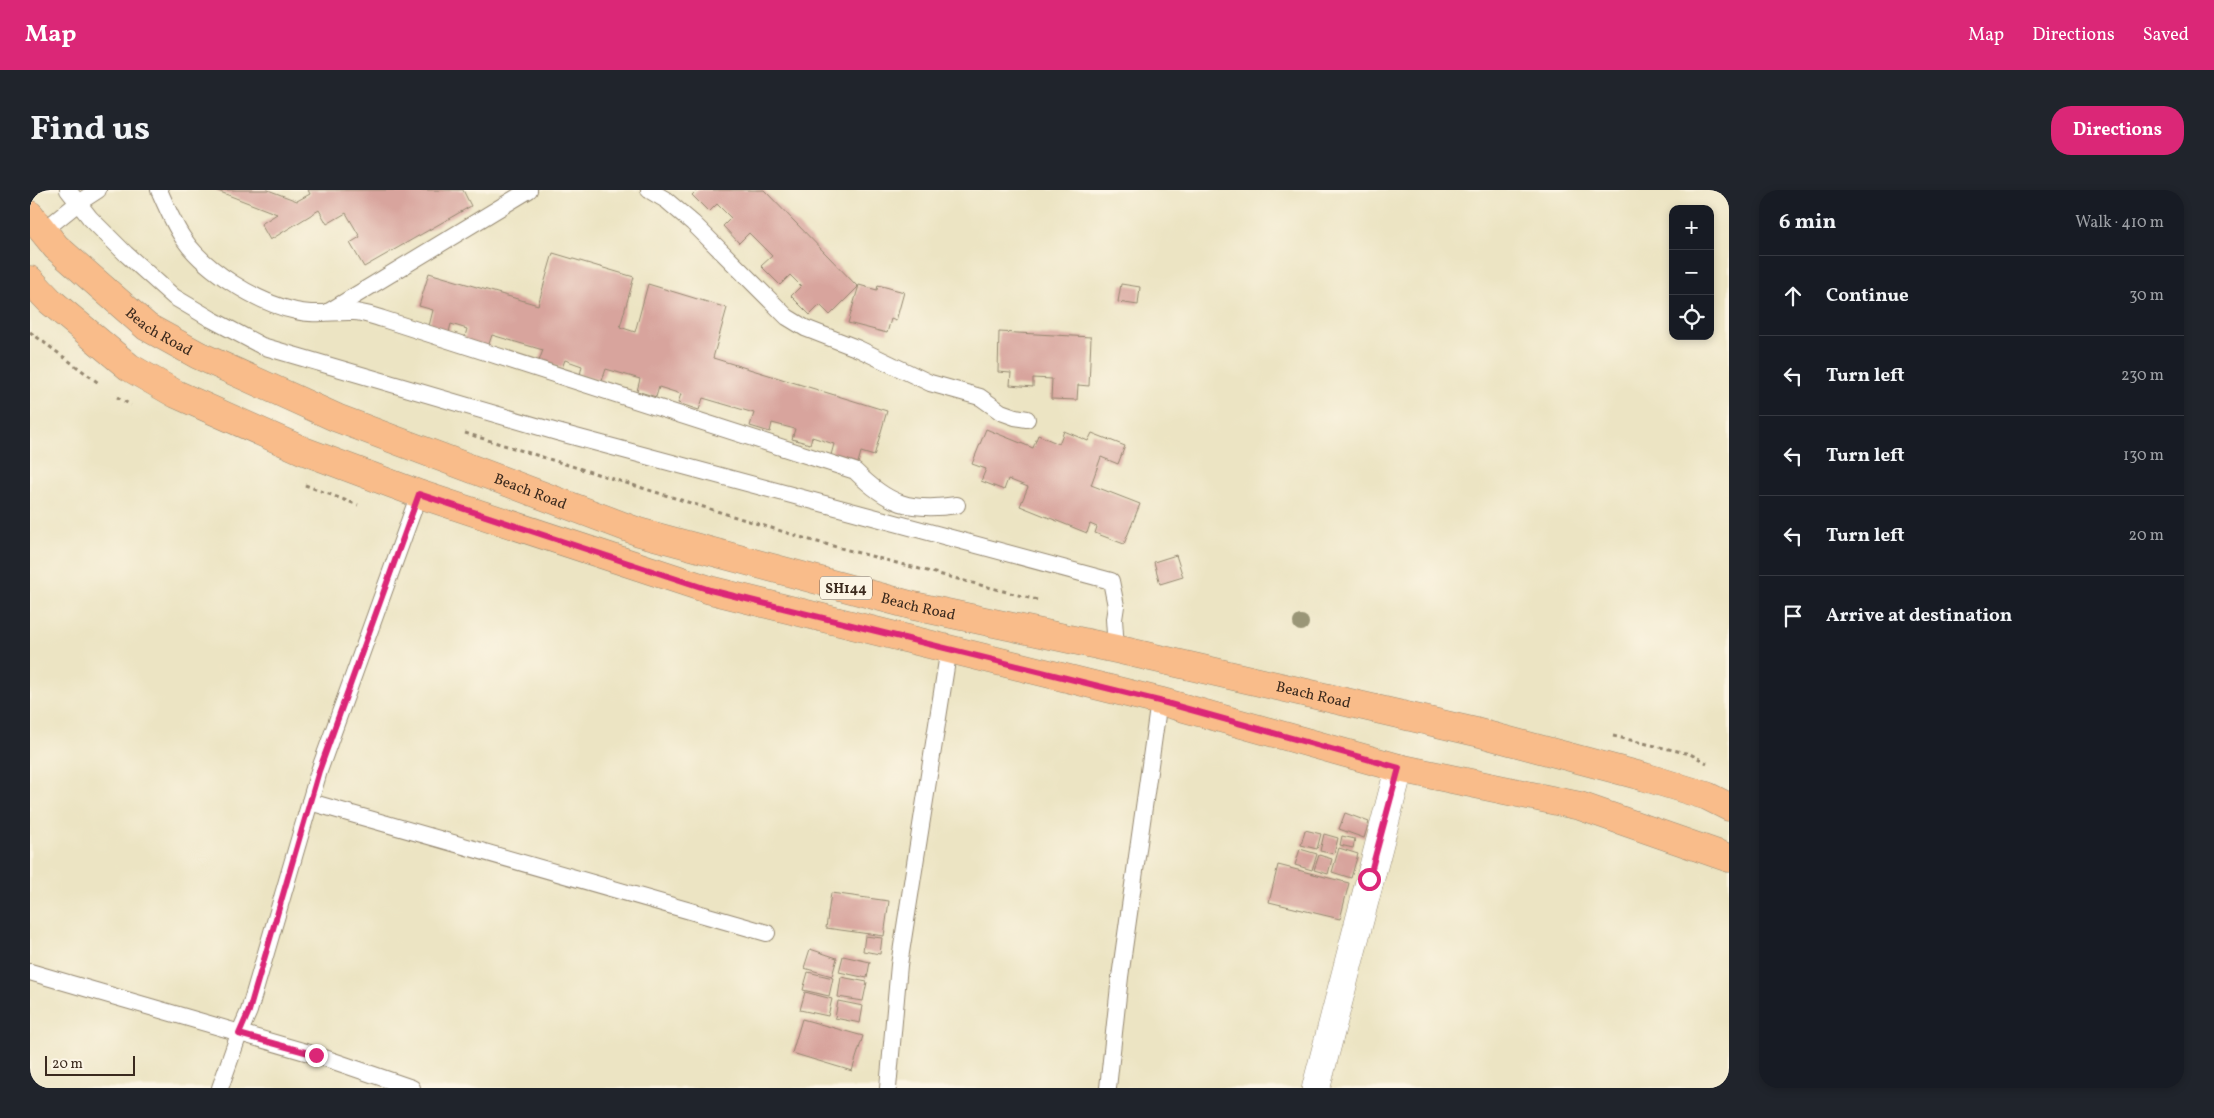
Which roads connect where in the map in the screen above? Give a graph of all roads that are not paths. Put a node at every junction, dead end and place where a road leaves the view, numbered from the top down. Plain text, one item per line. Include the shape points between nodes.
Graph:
1 (68, 190) edge
2 (98, 190) edge
3 (159, 190) edge
4 (529, 190) edge
5 (649, 190) edge
6 (78, 203) junction
7 (37, 223) edge
8 (30, 280) edge
9 (328, 312) junction
10 (1027, 420) dead end
11 (419, 494) junction
12 (957, 505) dead end
13 (950, 648) junction
14 (1116, 649) junction
15 (1159, 701) junction
16 (1399, 768) junction
17 (310, 802) junction
18 (1729, 807) edge
19 (1729, 858) edge
20 (767, 933) dead end
21 (30, 972) edge
22 (239, 1034) junction
23 (220, 1088) edge
24 (412, 1088) edge
25 (888, 1088) edge
26 (1108, 1088) edge
27 (1316, 1088) edge

1 - 6 lane
2 - 6 lane
3 - 9 lane via 184,239 220,274 280,306 298,312
4 - 9 lane
5 - 10 lane via 693,223 787,317 805,328 859,349 930,383 980,397 1001,412
6 - 7 lane
6 - 14 lane via 126,254 174,297 262,346 557,432 1111,581 1116,606
7 - 14 main road, Beach Road / SH144 via 56,247 147,327 198,355 337,418 639,532 914,606
8 - 11 main road, SH144 via 129,368 176,394 304,451
9 - 12 lane via 356,312 383,319 854,471 872,489 903,504 935,508
11 - 13 main road, SH144 via 710,590
11 - 17 lane
13 - 15 main road, SH144
13 - 25 lane via 899,965
14 - 18 main road, Beach Road / SH144 via 1476,732 1645,777 1706,796
15 - 16 main road, SH144
15 - 26 lane via 1120,977
16 - 19 main road, SH144 via 1580,806
16 - 27 street
17 - 20 lane
17 - 22 lane via 249,1011
21 - 22 lane
22 - 23 lane
22 - 24 lane via 316,1055

